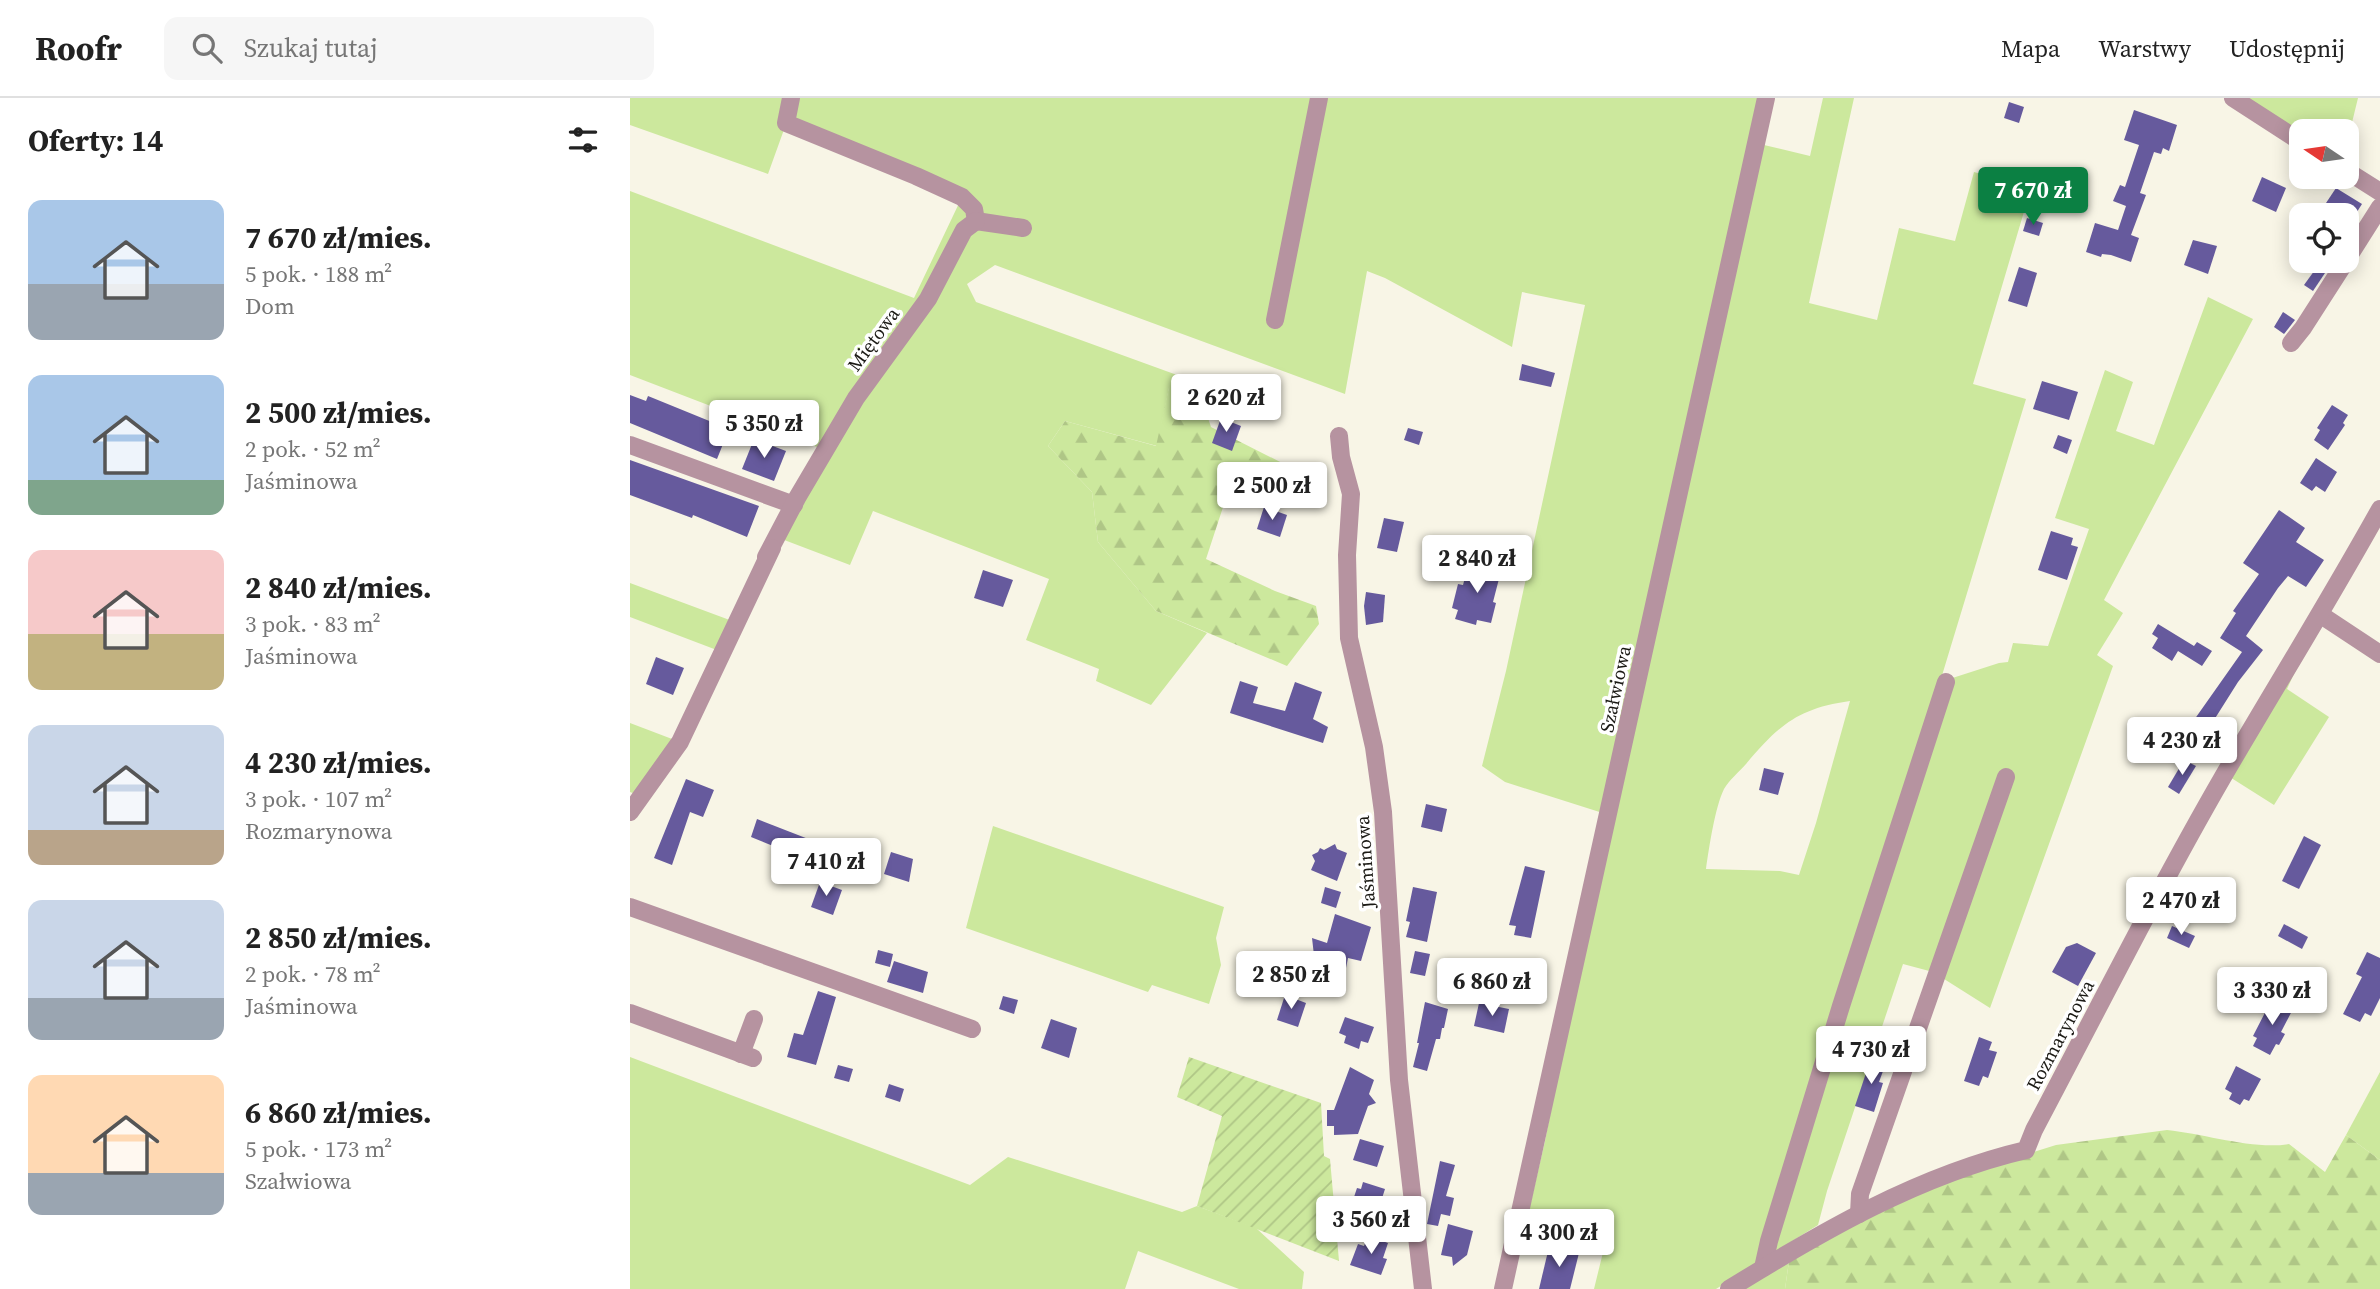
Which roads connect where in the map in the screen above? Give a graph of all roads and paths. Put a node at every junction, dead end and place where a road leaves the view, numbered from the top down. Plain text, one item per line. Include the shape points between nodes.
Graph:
1 (791, 98) edge
2 (1319, 98) edge
3 (1766, 98) edge
4 (2233, 98) edge
5 (2289, 134) edge
6 (2359, 179) edge
7 (2380, 192) edge
8 (2380, 207) edge
9 (976, 221) junction
10 (1023, 228) dead end
11 (2359, 240) edge
12 (2338, 273) edge
13 (1275, 320) dead end
14 (2291, 343) dead end
15 (1339, 436) dead end
16 (630, 445) edge
17 (794, 505) junction
18 (2380, 509) edge
19 (778, 538) dead end
20 (766, 557) junction
21 (2321, 615) junction
22 (2380, 654) edge
23 (1946, 682) dead end
24 (2006, 777) dead end
25 (630, 812) edge
26 (630, 907) edge
27 (630, 1013) edge
28 (754, 1019) dead end
29 (972, 1029) dead end
30 (1859, 1214) junction
31 (1763, 1268) junction
32 (1423, 1289) edge
33 (1503, 1289) edge
34 (1729, 1289) edge

1 - 9 street via 786,123 962,197 974,209
2 - 13 street
3 - 33 street, Szałwiowa
4 - 5 street
6 - 7 street
8 - 11 street
9 - 10 street
9 - 17 street, Miętowa via 964,230 928,299 856,398
12 - 14 street
15 - 32 street, Jaśminowa via 1351,494 1346,555 1349,638 1374,747 1383,812 1399,1080
16 - 17 street
17 - 20 street, Miętowa
18 - 21 street, Rozmarynowa
19 - 20 street, Miętowa
20 - 25 street, Miętowa via 680,742
21 - 22 street
21 - 30 street, Rozmarynowa via 2225,774 2026,1150 1932,1181
23 - 31 street via 1841,1006
24 - 30 street via 1860,1194
26 - 29 street
27 - 28 street via 747,1056
30 - 31 street, Rozmarynowa
31 - 34 street, Rozmarynowa

